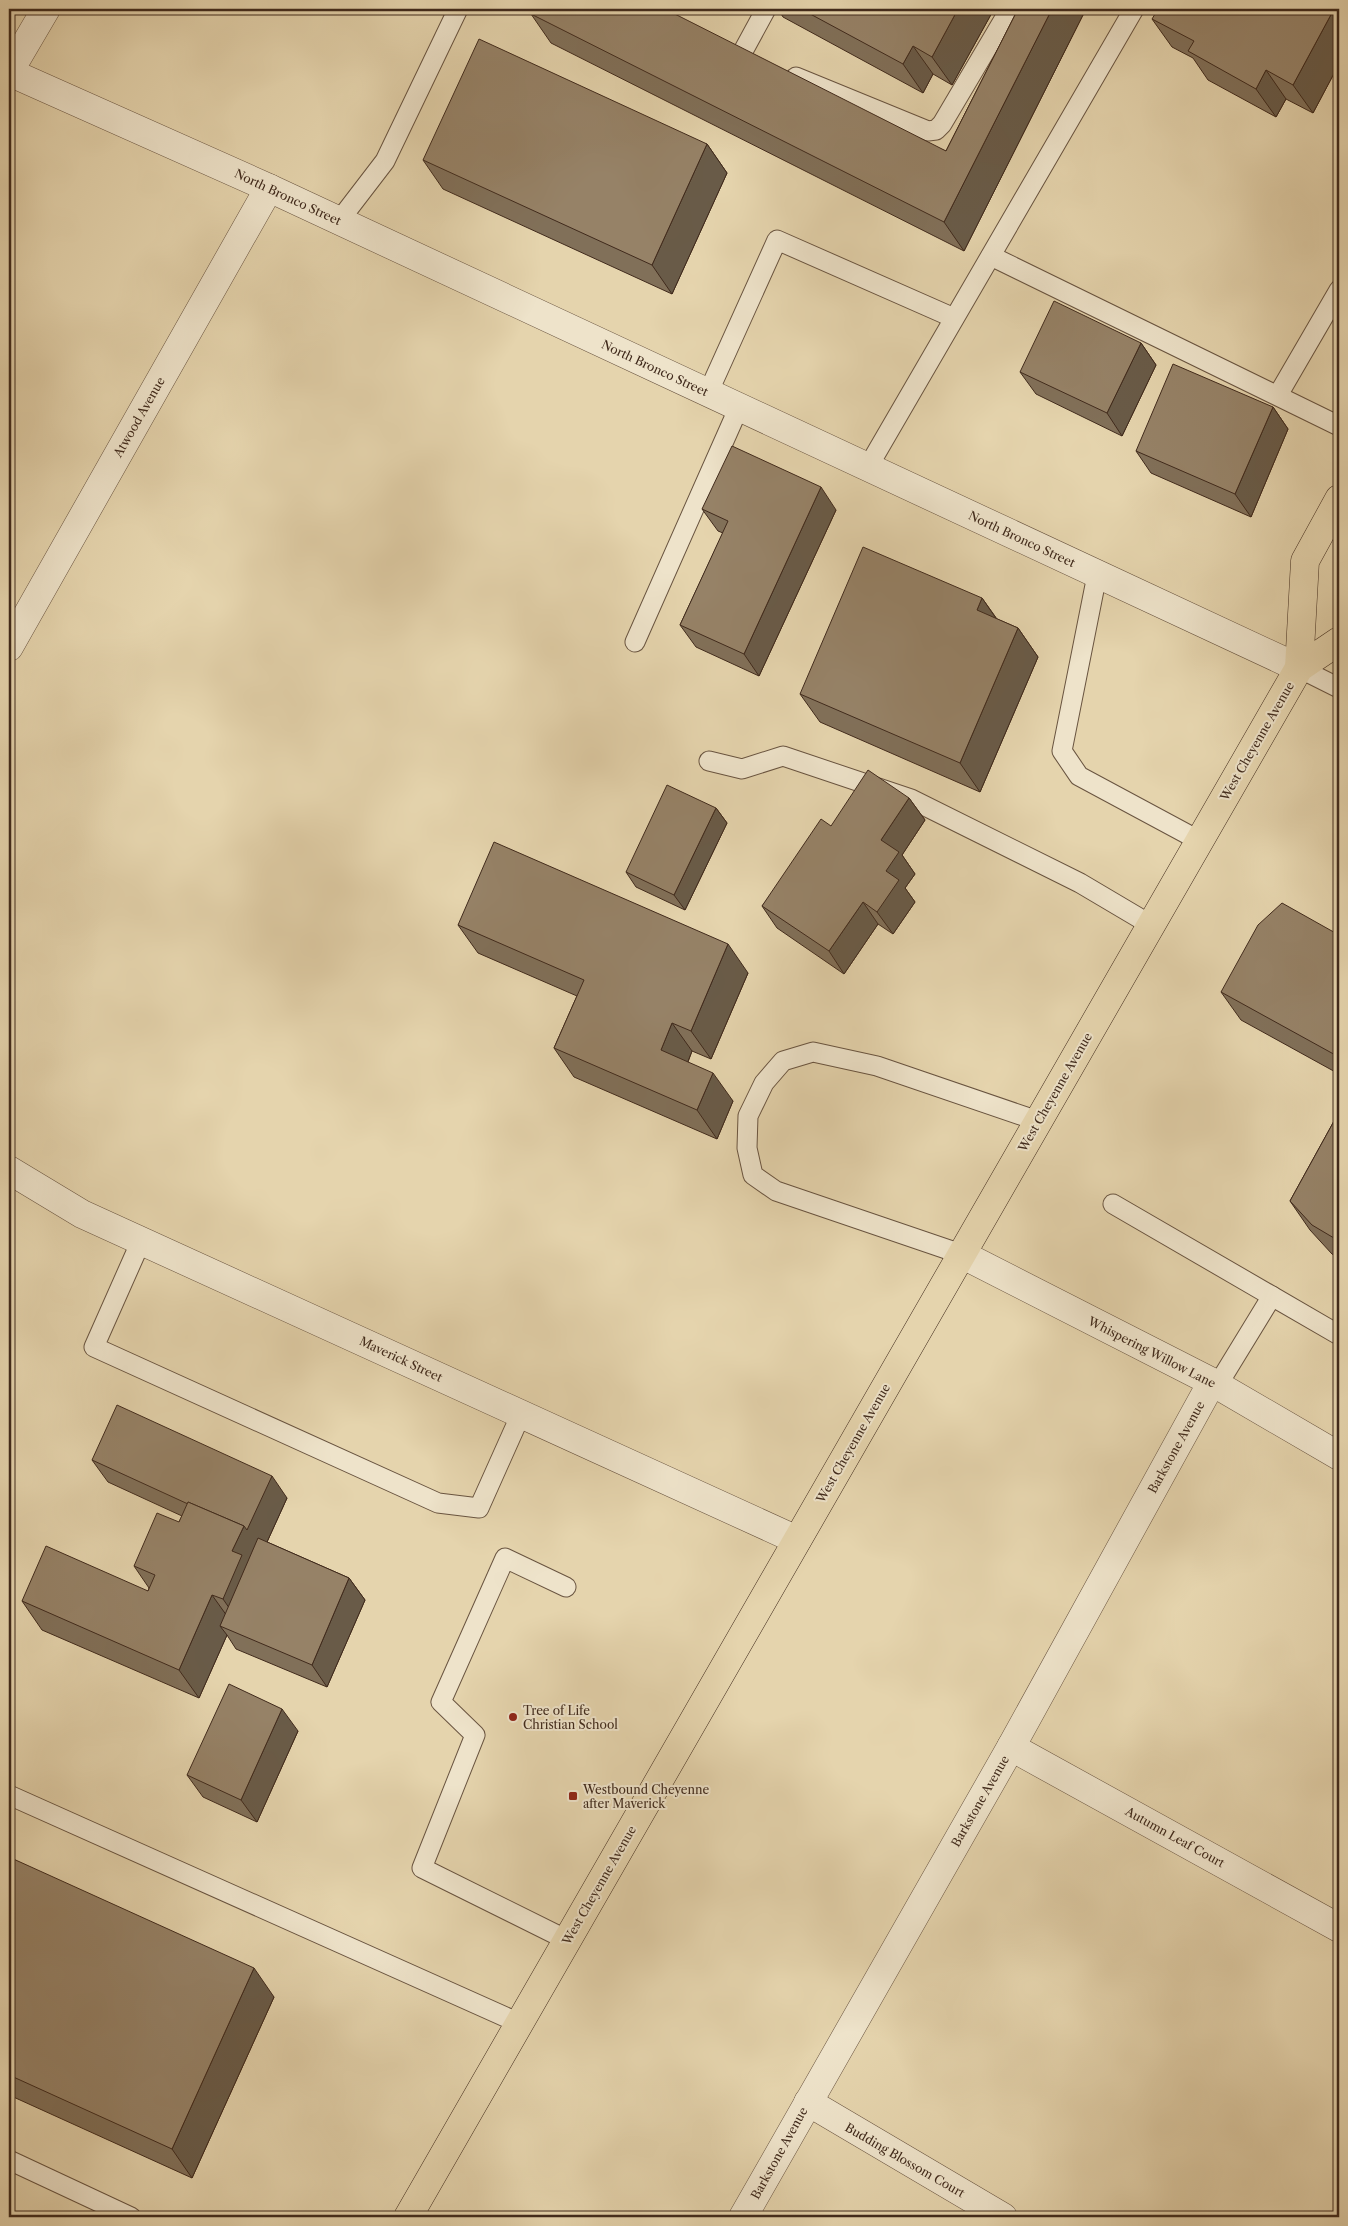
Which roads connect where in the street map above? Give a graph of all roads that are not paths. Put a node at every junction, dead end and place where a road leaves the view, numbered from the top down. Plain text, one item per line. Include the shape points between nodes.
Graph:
1 (46, 9) edge
2 (458, 9) edge
3 (766, 9) edge
4 (1010, 9) edge
5 (1134, 9) edge
6 (723, 47) edge
7 (741, 55) junction
8 (759, 62) edge
9 (777, 70) edge
10 (9, 72) edge
11 (269, 188) junction
12 (340, 221) junction
13 (991, 256) junction
14 (1339, 290) edge
15 (954, 318) junction
16 (708, 393) junction
17 (1278, 396) junction
18 (739, 407) junction
19 (1339, 426) edge
20 (868, 467) junction
21 (1339, 500) edge
22 (1097, 574) junction
23 (1339, 641) edge
24 (635, 642) dead end
25 (9, 647) edge
26 (1299, 668) junction
27 (1339, 688) edge
28 (709, 761) dead end
29 (1200, 840) junction
30 (1151, 925) junction
31 (1038, 1121) junction
32 (9, 1170) edge
33 (1113, 1204) dead end
34 (141, 1241) junction
35 (961, 1254) junction
36 (1272, 1296) junction
37 (1339, 1335) edge
38 (1214, 1384) junction
39 (521, 1414) junction
40 (1339, 1456) edge
41 (797, 1540) junction
42 (566, 1587) dead end
43 (1011, 1746) junction
44 (9, 1795) edge
45 (1339, 1928) edge
46 (567, 1940) junction
47 (520, 2023) junction
48 (808, 2102) junction
49 (9, 2160) edge
50 (131, 2217) edge
51 (408, 2217) edge
52 (743, 2217) edge
53 (1003, 2217) edge

1 - 10 street, North Bronco Street
2 - 12 lane via 385,160
3 - 7 lane
4 - 9 lane via 936,130 928,131
5 - 13 lane
6 - 7 lane
7 - 8 lane
10 - 11 street, North Bronco Street
11 - 12 street, North Bronco Street
11 - 25 street, Atwood Avenue
12 - 16 street, North Bronco Street
13 - 15 lane
13 - 17 lane
14 - 17 lane
15 - 16 lane via 777,240
15 - 20 lane
16 - 18 street, North Bronco Street
17 - 19 lane
18 - 20 street, North Bronco Street
18 - 24 lane
20 - 22 street, North Bronco Street
21 - 26 main road, West Cheyenne Avenue via 1305,562
22 - 26 street, North Bronco Street
22 - 29 lane via 1062,751 1079,776
23 - 26 main road, West Cheyenne Avenue
26 - 27 lane
26 - 29 main road, West Cheyenne Avenue
28 - 30 lane via 742,769 783,756 912,798 1080,883
29 - 30 main road, West Cheyenne Avenue
30 - 31 main road, West Cheyenne Avenue
31 - 35 main road, West Cheyenne Avenue
31 - 35 lane via 877,1066 813,1052 784,1061 764,1083 748,1116 747,1148 753,1175 776,1191
32 - 34 street, Maverick Street via 82,1214
33 - 36 lane
34 - 39 street, Maverick Street
34 - 39 lane via 94,1347 438,1503 479,1508
35 - 38 street, Whispering Willow Lane
35 - 41 main road, West Cheyenne Avenue
36 - 37 lane
36 - 38 lane
38 - 40 street, Whispering Willow Lane
38 - 43 street, Barkstone Avenue
39 - 41 street, Maverick Street
41 - 46 main road, West Cheyenne Avenue
42 - 46 lane via 505,1558 441,1702 475,1735 422,1868
43 - 45 street, Autumn Leaf Court
43 - 48 street, Barkstone Avenue
44 - 47 lane
46 - 47 main road, West Cheyenne Avenue
47 - 51 main road, West Cheyenne Avenue
48 - 52 street, Barkstone Avenue
48 - 53 street, Budding Blossom Court
49 - 50 lane

